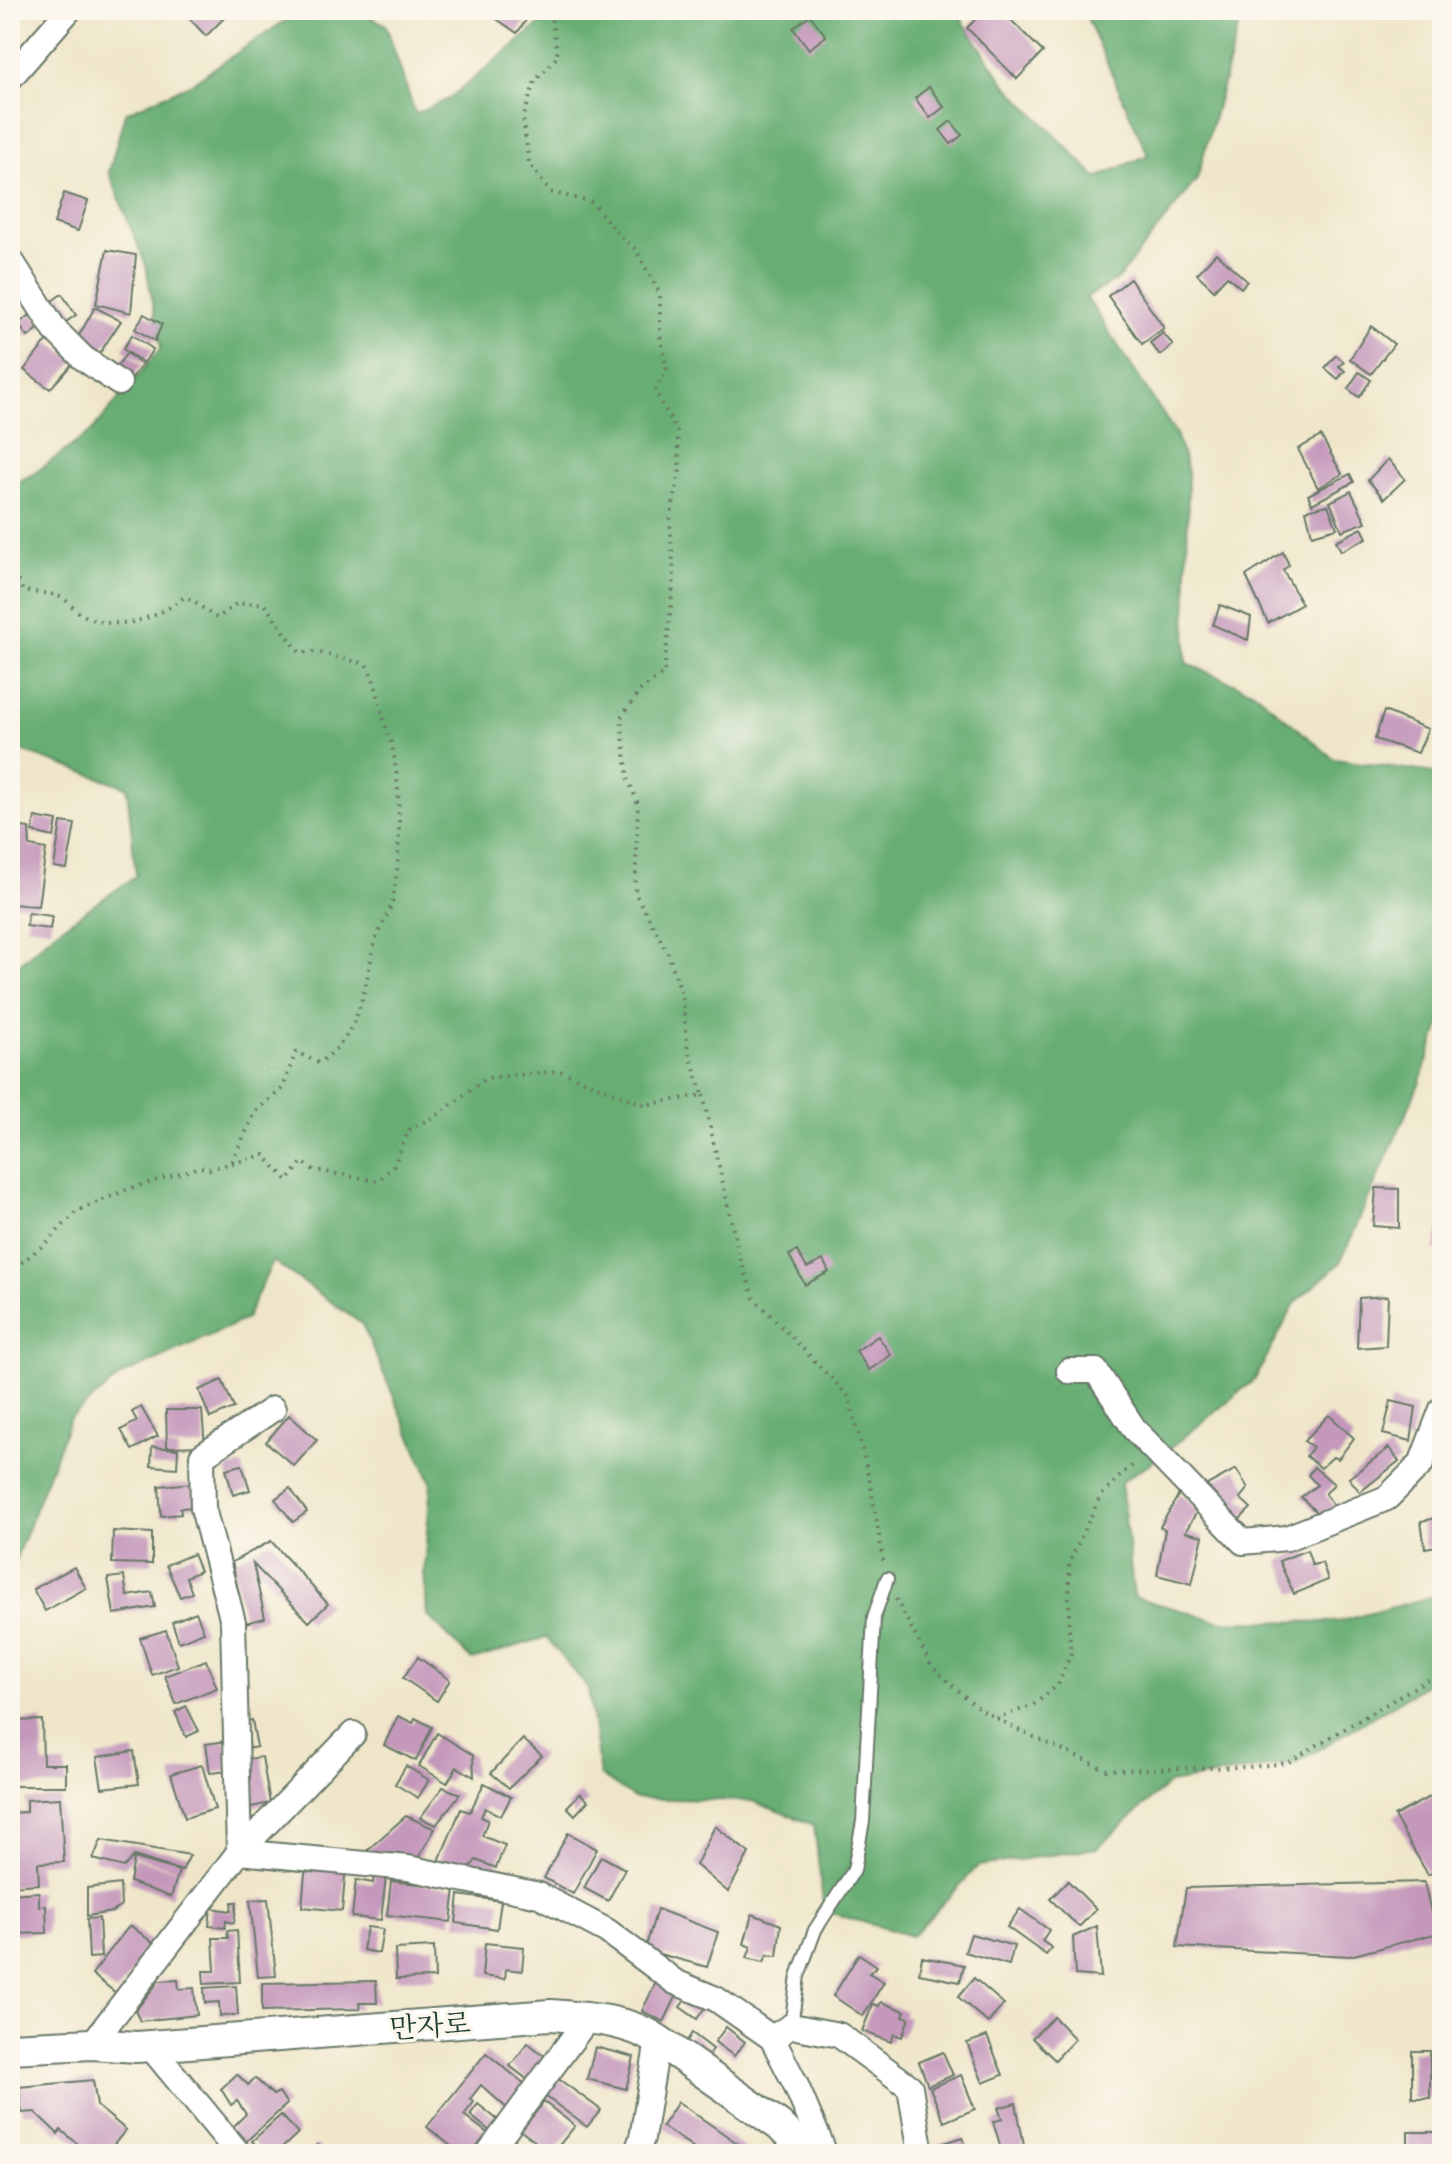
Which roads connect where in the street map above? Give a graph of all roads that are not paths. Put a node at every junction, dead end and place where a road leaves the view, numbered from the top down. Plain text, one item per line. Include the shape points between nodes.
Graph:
1 (69, 10) edge
2 (10, 78) edge
3 (10, 259) edge
4 (119, 383) dead end
5 (1069, 1371) dead end
6 (273, 1409) dead end
7 (1442, 1409) edge
8 (887, 1579) road end
9 (353, 1734) dead end
10 (239, 1852) junction
11 (588, 2018) junction
12 (782, 2032) junction
13 (658, 2040) junction
14 (92, 2044) junction
15 (150, 2046) junction
16 (10, 2048) edge
17 (239, 2154) edge
18 (488, 2154) edge
19 (636, 2154) edge
20 (808, 2154) edge
21 (825, 2154) edge
22 (921, 2154) edge

1 - 2 street
3 - 4 street via 55,330
5 - 7 street via 1096,1371 1135,1430 1243,1542 1287,1538 1387,1498 1421,1464
6 - 10 street via 202,1456 203,1508 233,1622
8 - 12 lane via 874,1617 863,1821 854,1870 815,1930
9 - 10 street
10 - 12 street via 408,1868 539,1895 607,1931 675,1982
10 - 14 street
11 - 13 street, 만자로 via 602,2018
11 - 15 street, 만자로 via 550,2015
11 - 18 street
12 - 21 street via 795,2083
12 - 22 street via 839,2035 910,2087
13 - 19 street
13 - 20 street, 만자로 via 779,2125
14 - 15 street, 만자로
14 - 16 street, 만자로
15 - 17 street

